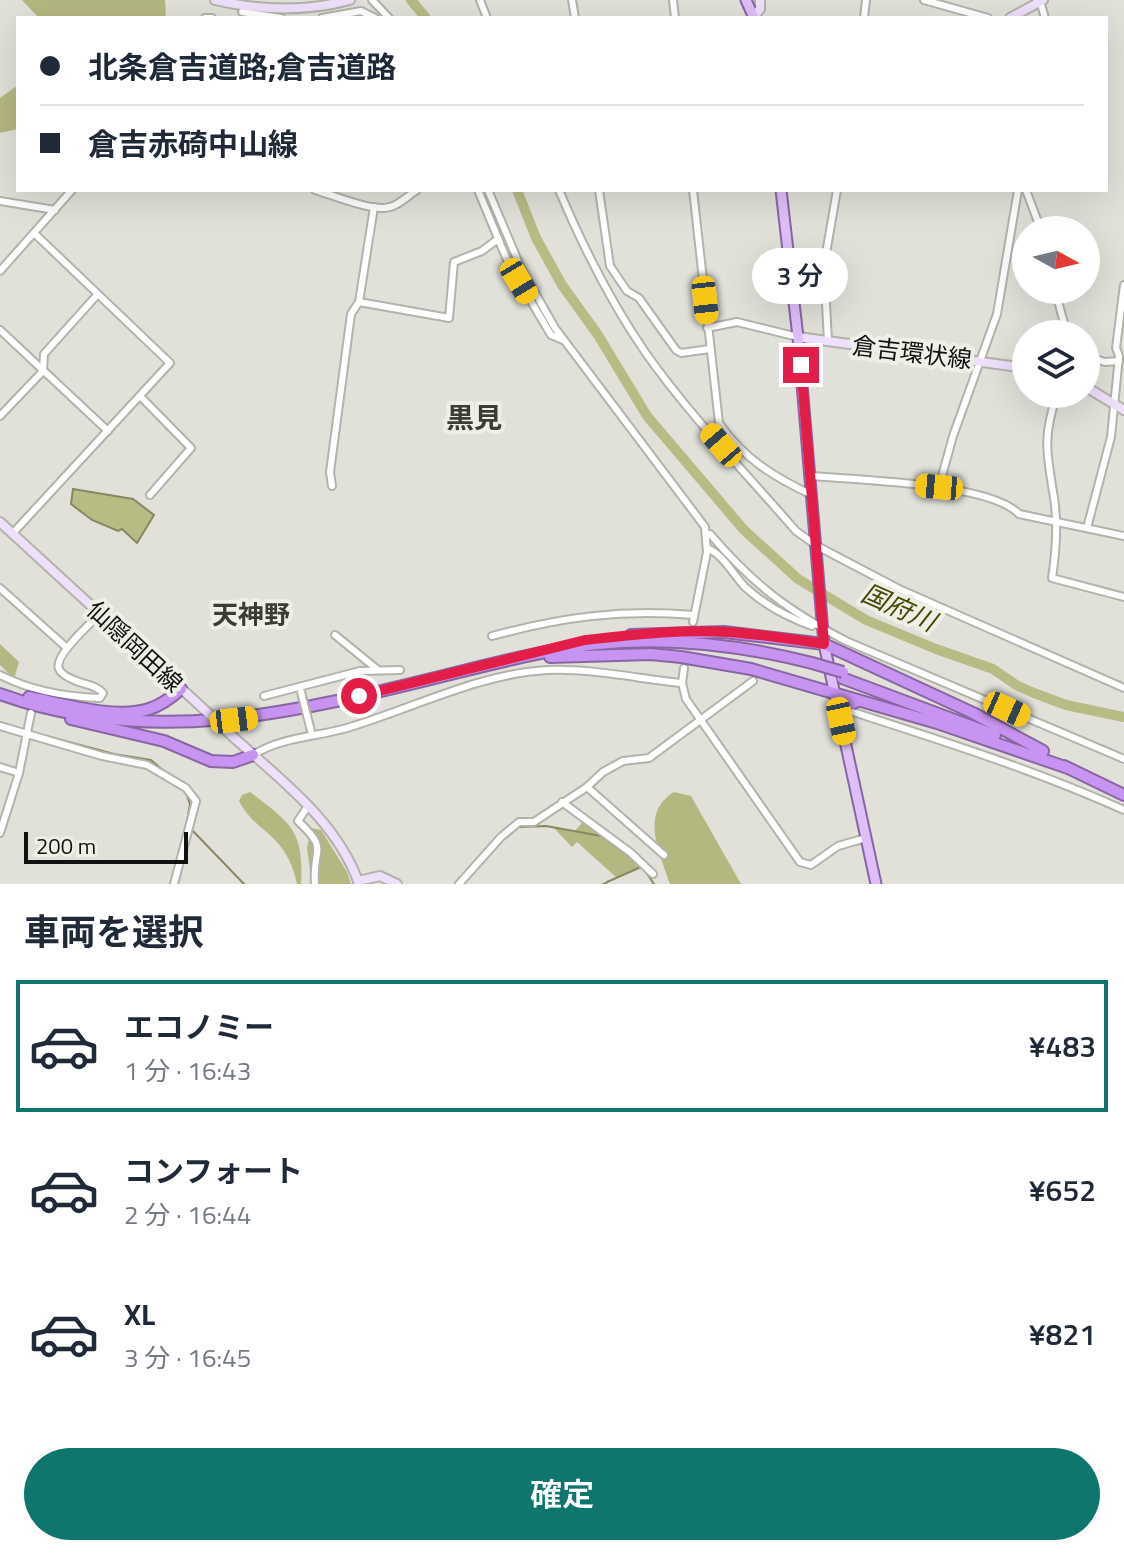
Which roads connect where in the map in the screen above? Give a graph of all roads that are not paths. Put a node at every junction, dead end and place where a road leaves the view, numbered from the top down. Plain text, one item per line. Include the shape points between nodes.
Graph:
1 (215, 0) edge
2 (350, 0) edge
3 (372, 0) edge
4 (924, 0) edge
5 (1042, 1) edge
6 (241, 9) edge
7 (272, 16) edge
8 (333, 16) edge
9 (371, 16) edge
10 (387, 16) edge
11 (981, 16) edge
12 (1014, 16) edge
13 (70, 192) edge
14 (322, 192) edge
15 (344, 192) edge
16 (414, 192) edge
17 (479, 192) edge
18 (489, 192) edge
19 (560, 192) edge
20 (599, 192) edge
21 (693, 192) edge
22 (781, 192) edge
23 (837, 192) edge
24 (1018, 192) edge
25 (1027, 192) edge
26 (346, 199) junction
27 (0, 201) edge
28 (374, 207) junction
29 (55, 210) junction
30 (1036, 216) edge
31 (34, 233) junction
32 (498, 239) junction
33 (0, 271) edge
34 (524, 274) junction
35 (1124, 285) edge
36 (97, 295) junction
37 (359, 302) junction
38 (707, 328) junction
39 (0, 330) edge
40 (798, 337) junction
41 (564, 341) junction
42 (828, 341) junction
43 (710, 349) junction
44 (1100, 360) edge
45 (980, 361) junction
46 (1119, 361) junction
47 (1012, 366) edge
48 (43, 371) junction
49 (1121, 374) edge
50 (1100, 395) edge
51 (141, 397) junction
52 (1113, 403) junction
53 (1054, 408) edge
54 (1124, 410) edge
55 (0, 416) edge
56 (108, 431) junction
57 (811, 476) junction
58 (332, 486) dead end
59 (939, 487) junction
60 (150, 495) dead end
61 (812, 495) junction
62 (0, 522) edge
63 (1056, 523) junction
64 (1087, 528) junction
65 (13, 533) junction
66 (706, 534) junction
67 (1124, 536) edge
68 (707, 548) junction
69 (817, 548) junction
70 (0, 588) edge
71 (1124, 597) edge
72 (101, 613) junction
73 (822, 626) junction
74 (335, 635) dead end
75 (492, 636) dead end
76 (824, 644) junction
77 (67, 648) junction
78 (549, 654) junction
79 (850, 655) junction
80 (684, 668) tunnel mouth
81 (378, 670) junction
82 (400, 670) dead end
83 (828, 672) junction
84 (0, 675) edge
85 (842, 675) junction
86 (753, 681) dead end
87 (682, 683) junction
88 (1124, 688) edge
89 (181, 689) junction
90 (300, 690) junction
91 (833, 693) junction
92 (0, 695) edge
93 (264, 696) dead end
94 (858, 701) junction
95 (850, 711) dead end
96 (31, 713) dead end
97 (48, 713) junction
98 (699, 720) junction
99 (841, 721) junction
100 (0, 726) edge
101 (311, 734) junction
102 (26, 735) junction
103 (1043, 751) junction
104 (253, 755) junction
105 (1124, 759) edge
106 (0, 767) edge
107 (1068, 768) junction
108 (19, 773) junction
109 (587, 787) junction
110 (1124, 788) edge
111 (1124, 795) edge
112 (562, 802) junction
113 (308, 806) junction
114 (1124, 810) edge
115 (0, 833) edge
116 (866, 838) junction
117 (664, 855) dead end
118 (653, 874) dead end
119 (465, 877) junction
120 (358, 882) edge
121 (174, 884) edge
122 (315, 884) edge
123 (397, 884) edge
124 (459, 884) edge
125 (473, 884) edge
126 (876, 884) edge

1 - 6 main road
2 - 6 main road via 302,10
3 - 10 street
4 - 11 street
5 - 12 main road
6 - 7 street
8 - 9 street via 361,11
13 - 29 street
14 - 26 street
15 - 26 street
16 - 28 street via 392,207
17 - 32 street
18 - 34 street
19 - 69 street via 589,261 648,357 796,531
20 - 43 street via 610,266 627,291 639,298 676,350
21 - 38 street
22 - 40 main road
23 - 42 street via 824,265
24 - 45 street via 997,314
25 - 30 street
26 - 28 street
27 - 29 street
28 - 37 street
29 - 31 street
31 - 33 street
31 - 36 street
32 - 34 street
32 - 37 street via 454,262 449,318
32 - 41 street via 551,335
34 - 41 street
35 - 46 street
36 - 48 street via 44,354
36 - 51 street via 170,363
37 - 58 street via 351,314
38 - 40 street via 737,322
38 - 43 street
39 - 48 street
40 - 42 main road, 倉吉環状線
40 - 57 main road
41 - 66 street via 687,501
42 - 45 main road, 倉吉環状線
43 - 61 street via 718,419 728,436 757,466
44 - 46 street
45 - 47 main road, 倉吉環状線
45 - 59 street
46 - 49 street
48 - 55 street
48 - 56 street
49 - 52 street
50 - 52 main road
51 - 56 street
51 - 60 street via 191,448
52 - 54 main road
52 - 64 street via 1111,437
53 - 63 street via 1046,438
56 - 65 street
57 - 59 street
57 - 61 main road
59 - 63 street
61 - 69 main road
62 - 65 main road, 仙隠岡田線
63 - 64 street
63 - 71 street via 1052,578
64 - 67 street
65 - 72 main road, 仙隠岡田線
66 - 68 street
66 - 73 street via 756,584
68 - 73 street via 780,612
68 - 75 street via 694,618 605,613
69 - 73 main road
69 - 88 street
70 - 77 street
72 - 77 street
72 - 89 main road, 仙隠岡田線
73 - 76 main road
73 - 105 street via 846,641
74 - 81 street
76 - 78 highway via 724,632 656,633 585,640
76 - 79 highway
76 - 83 main road
77 - 84 street via 58,661 60,672 100,689 100,698 36,691
78 - 85 highway, bridge via 621,642 681,642 744,648
78 - 91 highway via 681,657 751,669
78 - 92 highway via 234,720 105,718
78 - 97 highway via 312,712 234,725 139,726
79 - 83 highway
79 - 103 highway
80 - 87 street
81 - 82 street
81 - 90 street
83 - 91 main road
85 - 103 highway
85 - 107 highway
86 - 98 street
87 - 98 street
87 - 101 street via 558,670 522,673
89 - 92 highway via 161,705 130,712
89 - 104 main road, 仙隠岡田線, bridge
90 - 93 street
90 - 101 street, bridge
91 - 94 highway
91 - 99 main road
92 - 97 highway
94 - 99 highway via 843,708
94 - 107 highway
95 - 114 street via 1070,786
96 - 102 street
97 - 104 highway via 164,741 211,761 233,762
98 - 109 street via 649,758 623,761
98 - 116 street via 800,862 816,864 838,846
99 - 116 main road
100 - 102 street
101 - 104 street
102 - 108 street
102 - 121 street via 147,765 191,793 196,801
103 - 110 highway
104 - 113 main road, 仙隠岡田線
106 - 108 street
107 - 111 highway
108 - 115 street
109 - 112 street
109 - 117 street
112 - 118 street
112 - 119 street via 534,822 519,822
113 - 120 main road, 仙隠岡田線 via 336,837
113 - 122 street via 298,821 316,837
116 - 126 main road
119 - 124 street
119 - 125 street
120 - 123 main road, 仙隠岡田線 via 380,876

